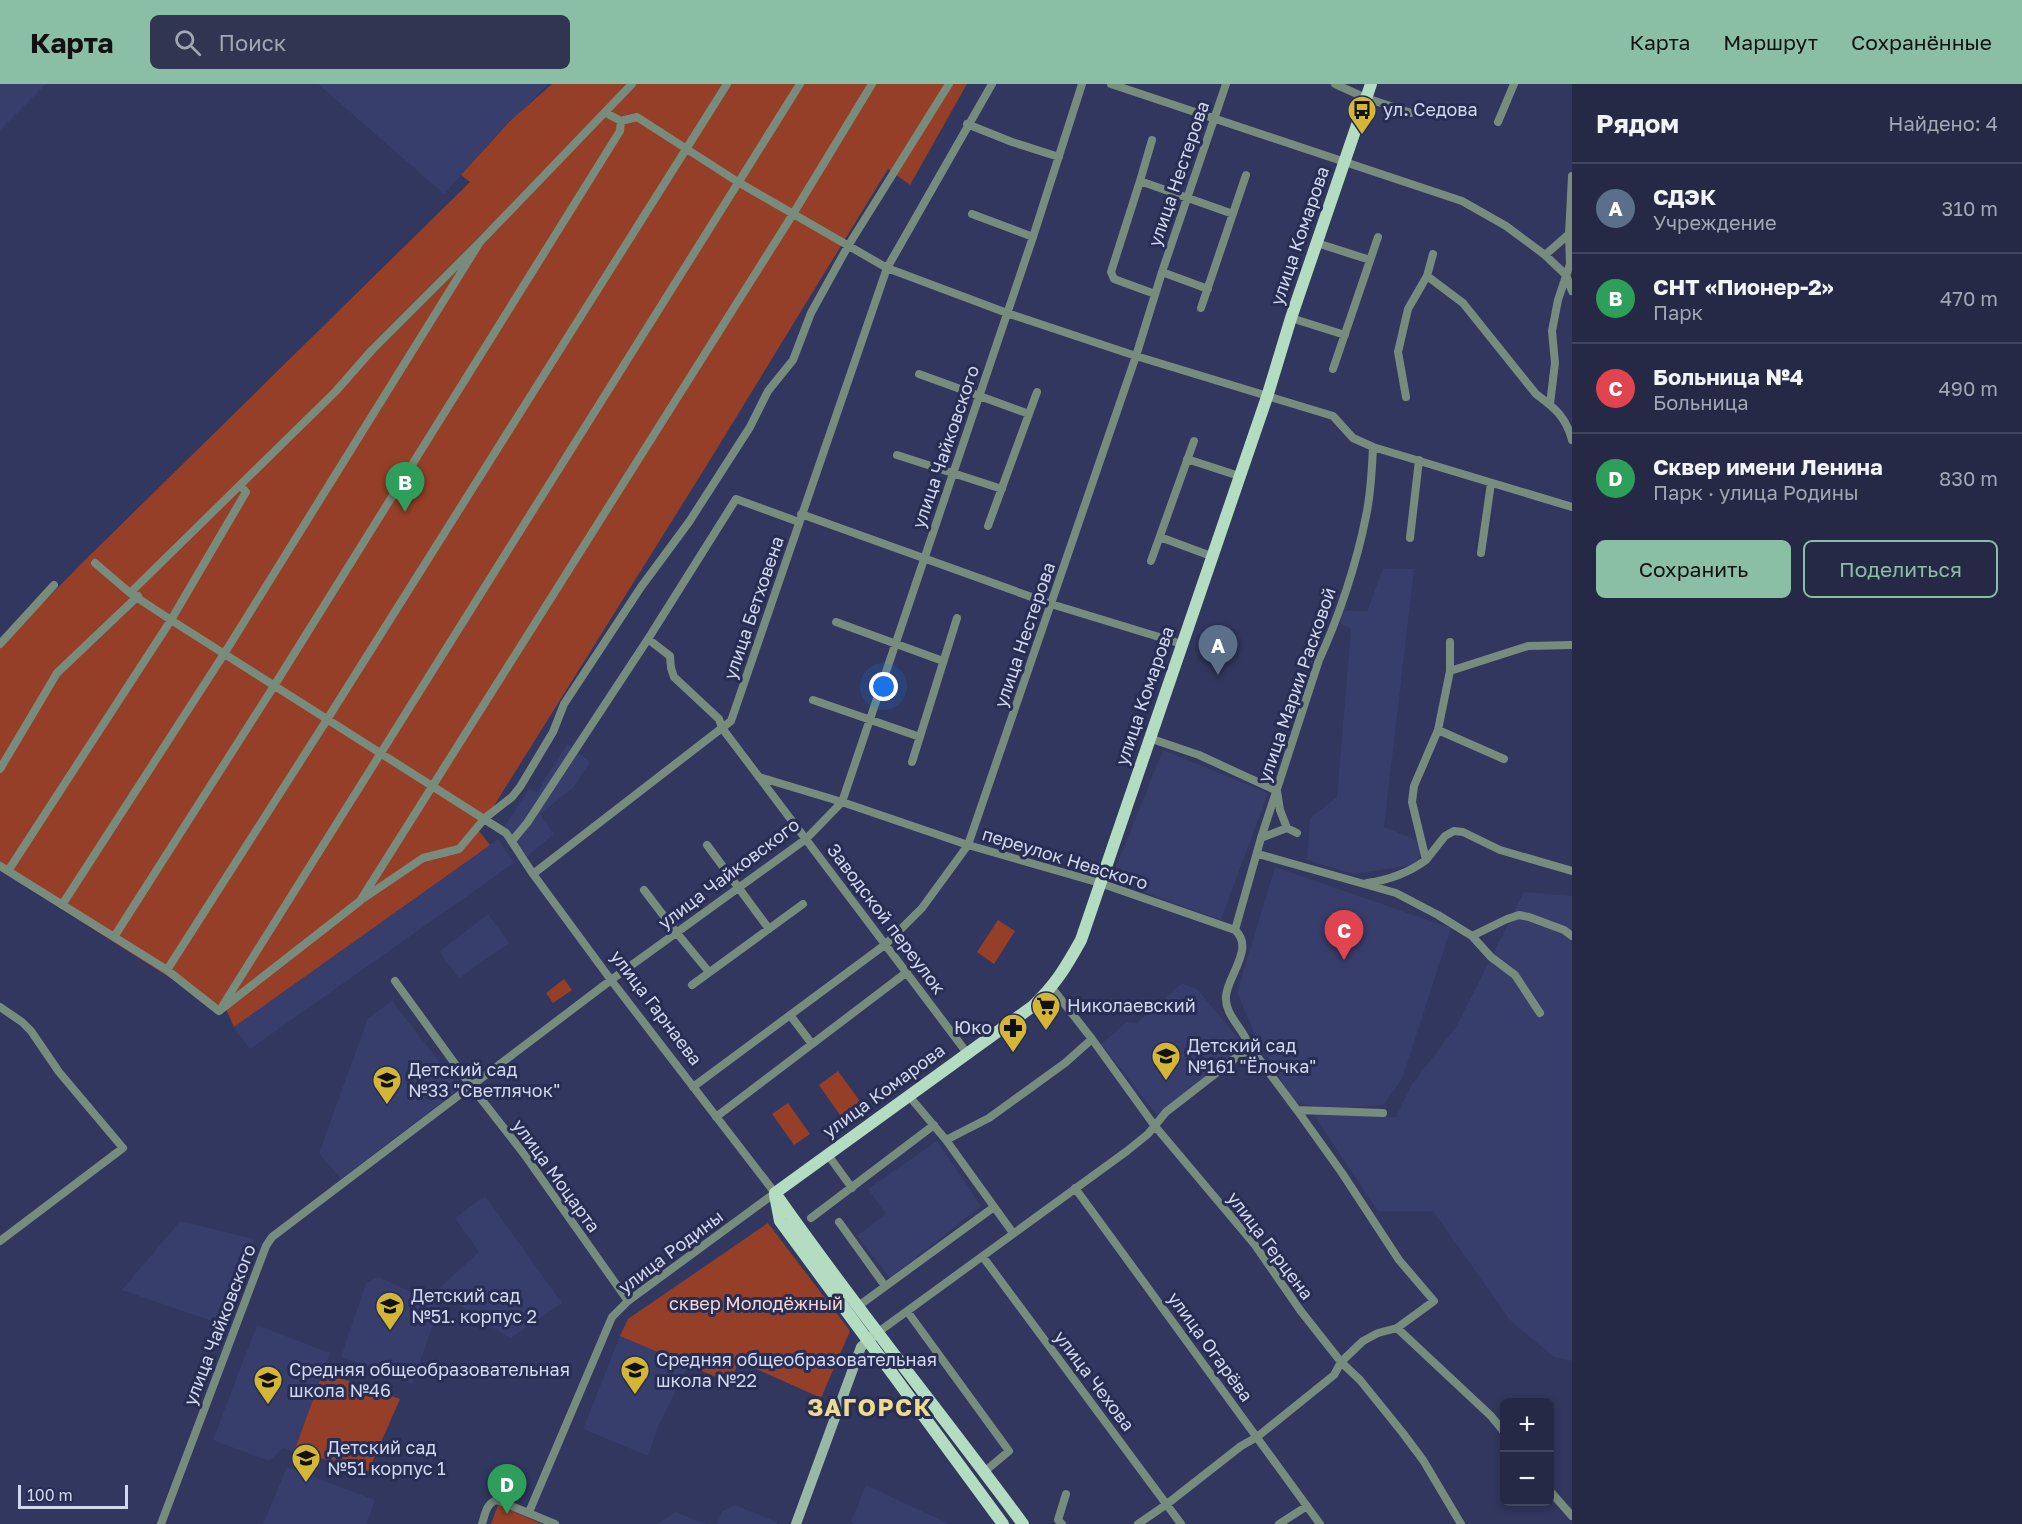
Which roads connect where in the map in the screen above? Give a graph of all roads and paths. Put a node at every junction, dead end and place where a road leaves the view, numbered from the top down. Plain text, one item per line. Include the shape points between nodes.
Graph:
1 (632, 84) edge
2 (727, 84) edge
3 (800, 84) edge
4 (872, 84) edge
5 (949, 84) edge
6 (992, 84) edge
7 (1082, 84) edge
8 (1111, 84) edge
9 (1226, 84) edge
10 (1335, 84) edge
11 (1371, 84) edge
12 (1514, 84) edge
13 (1366, 98) junction
14 (606, 112) junction
15 (1411, 113) dead end
16 (1214, 118) junction
17 (621, 121) junction
18 (1498, 123) dead end
19 (967, 124) junction
20 (1152, 140) dead end
21 (685, 149) junction
22 (1059, 157) junction
23 (1344, 162) junction
24 (1246, 175) dead end
25 (1572, 176) edge
26 (1140, 181) junction
27 (738, 182) junction
28 (1186, 198) junction
29 (794, 214) junction
30 (972, 214) dead end
31 (1233, 214) junction
32 (1569, 234) junction
33 (1034, 237) junction
34 (1378, 237) dead end
35 (480, 242) junction
36 (1317, 243) junction
37 (848, 246) junction
38 (1433, 254) dead end
39 (1545, 255) junction
40 (1370, 260) junction
41 (887, 268) junction
42 (1162, 272) junction
43 (1566, 275) junction
44 (1427, 276) junction
45 (1208, 289) junction
46 (1572, 291) edge
47 (1155, 294) junction
48 (1201, 308) dead end
49 (1007, 313) junction
50 (1292, 318) junction
51 (1345, 335) junction
52 (1136, 356) junction
53 (1333, 369) dead end
54 (920, 375) dead end
55 (1037, 392) dead end
56 (979, 396) junction
57 (1406, 397) dead end
58 (1267, 398) junction
59 (1550, 404) junction
60 (1029, 414) junction
61 (1572, 440) edge
62 (1194, 441) dead end
63 (1373, 447) junction
64 (897, 455) dead end
65 (1187, 459) junction
66 (1419, 460) junction
67 (953, 474) junction
68 (1239, 476) junction
69 (1491, 483) junction
70 (240, 485) junction
71 (1002, 489) junction
72 (1572, 507) edge
73 (800, 518) junction
74 (988, 526) dead end
75 (1160, 537) junction
76 (1410, 538) dead end
77 (1481, 554) dead end
78 (1212, 556) junction
79 (924, 558) junction
80 (1151, 561) dead end
81 (95, 563) dead end
82 (54, 585) dead end
83 (134, 595) junction
84 (1051, 604) junction
85 (957, 618) dead end
86 (171, 620) junction
87 (836, 622) dead end
88 (648, 639) junction
89 (1450, 642) dead end
90 (896, 643) junction
91 (0, 644) edge
92 (1182, 644) junction
93 (1572, 645) edge
94 (225, 654) junction
95 (943, 661) junction
96 (1450, 671) junction
97 (274, 686) junction
98 (813, 700) dead end
99 (328, 718) junction
100 (870, 718) junction
101 (722, 728) junction
102 (1438, 730) junction
103 (920, 737) junction
104 (1149, 738) junction
105 (381, 753) junction
106 (1504, 759) dead end
107 (912, 762) dead end
108 (0, 769) edge
109 (759, 777) junction
110 (434, 786) junction
111 (1277, 791) junction
112 (842, 802) junction
113 (484, 818) junction
114 (1287, 828) junction
115 (1297, 832) dead end
116 (806, 838) junction
117 (1262, 838) junction
118 (512, 841) junction
119 (707, 845) dead end
120 (968, 846) junction
121 (1258, 854) junction
122 (1426, 860) junction
123 (0, 866) edge
124 (8, 871) junction
125 (1572, 871) edge
126 (533, 874) junction
127 (1100, 884) junction
128 (1362, 884) junction
129 (738, 888) junction
130 (644, 890) dead end
131 (360, 901) junction
132 (803, 904) dead end
133 (63, 905) junction
134 (769, 929) junction
135 (1235, 930) junction
136 (676, 933) junction
137 (1472, 936) junction
138 (1572, 936) edge
139 (114, 937) junction
140 (886, 944) junction
141 (167, 970) junction
142 (709, 972) junction
143 (907, 972) junction
144 (611, 980) junction
145 (395, 981) dead end
146 (692, 985) dead end
147 (1052, 988) junction
148 (0, 1007) edge
149 (219, 1011) junction
150 (1540, 1013) dead end
151 (790, 1015) junction
152 (1092, 1039) junction
153 (812, 1044) junction
154 (1250, 1052) junction
155 (967, 1053) junction
156 (471, 1086) junction
157 (693, 1087) junction
158 (909, 1096) junction
159 (1297, 1110) junction
160 (1383, 1113) dead end
161 (716, 1117) junction
162 (934, 1125) junction
163 (1154, 1125) junction
164 (946, 1140) junction
165 (828, 1155) junction
166 (852, 1188) junction
167 (1076, 1188) junction
168 (775, 1193) junction
169 (994, 1207) junction
170 (811, 1218) dead end
171 (838, 1222) dead end
172 (1013, 1233) junction
173 (0, 1240) edge
174 (983, 1257) junction
175 (885, 1286) junction
176 (628, 1301) junction
177 (857, 1306) junction
178 (907, 1311) junction
179 (1396, 1328) junction
180 (872, 1336) junction
181 (1341, 1362) junction
182 (1500, 1427) edge
183 (1257, 1437) junction
184 (984, 1472) junction
185 (1066, 1494) dead end
186 (1554, 1496) edge
187 (1167, 1504) junction
188 (1307, 1506) junction
189 (529, 1512) junction
190 (1572, 1516) edge
191 (161, 1524) edge
192 (482, 1524) edge
193 (555, 1524) edge
194 (796, 1524) edge
195 (1003, 1524) edge
196 (1023, 1524) edge
197 (1062, 1524) edge
198 (1138, 1524) edge
199 (1182, 1524) edge
200 (1279, 1524) edge
201 (1320, 1524) edge
202 (1461, 1524) edge

1 - 14 street
2 - 21 street
3 - 27 street
4 - 29 street
5 - 37 street
6 - 19 street, улица Бетховена
7 - 22 street, улица Чайковского
8 - 16 street
9 - 16 street, улица Нестерова
10 - 13 street
11 - 13 main road, улица Комарова
12 - 18 street
13 - 15 street
13 - 23 main road, улица Комарова
14 - 17 street
14 - 35 street
16 - 23 street
16 - 28 street, улица Нестерова
17 - 21 street via 637,117
17 - 97 street via 620,131
19 - 22 street
19 - 41 street, улица Бетховена
20 - 26 street
21 - 27 street
21 - 99 street
22 - 33 street, улица Чайковского
23 - 36 main road, улица Комарова
23 - 39 street via 1462,201 1506,226
24 - 31 street
25 - 32 street
26 - 28 street
26 - 47 street via 1111,272 1114,279
27 - 29 street
27 - 105 street
28 - 31 street
28 - 42 street, улица Нестерова
29 - 37 street
29 - 110 street
30 - 33 street
31 - 45 street
32 - 39 street
32 - 43 street
33 - 49 street, улица Чайковского
34 - 40 street
35 - 70 street
35 - 94 street
36 - 40 street
36 - 50 main road, улица Комарова
37 - 41 street
37 - 113 street via 811,313 793,360 768,391 750,428 564,704 553,732 520,787
38 - 44 street
39 - 43 street
40 - 51 street
41 - 49 street
41 - 73 street, улица Бетховена
42 - 45 street
42 - 47 street, улица Нестерова
43 - 46 street
43 - 59 street via 1552,331 1555,363
44 - 57 street via 1408,309 1398,351
44 - 59 street via 1463,303 1536,394
45 - 48 street
47 - 52 street, улица Нестерова
49 - 52 street
49 - 56 street, улица Чайковского
50 - 51 street
50 - 58 main road, улица Комарова
51 - 53 street
52 - 58 street
52 - 84 street, улица Нестерова
54 - 56 street
55 - 60 street
56 - 60 street
56 - 67 street, улица Чайковского
58 - 63 street via 1333,416 1353,438
58 - 68 main road, улица Комарова
59 - 61 street via 1567,423
60 - 71 street
62 - 65 street
63 - 66 street
63 - 111 street, улица Марии Расковой via 1367,514 1357,552
64 - 67 street
65 - 68 street
65 - 75 street
66 - 69 street
66 - 76 street
67 - 71 street
67 - 79 street, улица Чайковского
68 - 78 main road, улица Комарова
69 - 72 street
69 - 77 street
70 - 83 street
70 - 86 street via 246,492
71 - 74 street
73 - 79 street
73 - 88 street via 736,498
73 - 101 street, улица Бетховена via 731,721
75 - 78 street
75 - 80 street
78 - 92 main road, улица Комарова
79 - 84 street
79 - 90 street, улица Чайковского
81 - 83 street, улица Гарнаева
82 - 91 street
83 - 86 street, улица Гарнаева
83 - 108 street via 57,673
84 - 92 street
84 - 120 street, улица Нестерова
85 - 95 street
86 - 94 street, улица Гарнаева
86 - 124 street
87 - 90 street
88 - 101 street, Заводской переулок via 670,656 674,677 719,719
88 - 118 street
89 - 96 street
90 - 95 street
90 - 100 street, улица Чайковского
92 - 104 main road, улица Комарова
93 - 96 street via 1528,646
94 - 97 street, улица Гарнаева
94 - 133 street
95 - 103 street
96 - 102 street
97 - 99 street, улица Гарнаева
97 - 139 street
98 - 100 street
99 - 105 street, улица Гарнаева
99 - 141 street
100 - 103 street
100 - 112 street, улица Чайковского
101 - 109 street, Заводской переулок
101 - 126 street, улица Бетховена
102 - 106 street
102 - 122 street via 1414,786 1412,802
103 - 107 street
104 - 111 street via 1199,755
104 - 127 main road, улица Комарова
105 - 110 street, улица Гарнаева
105 - 149 street
109 - 112 street, переулок Невского
109 - 116 street, Заводской переулок
110 - 113 street, улица Гарнаева
110 - 131 street
111 - 114 street
111 - 117 street, улица Марии Расковой
112 - 116 street, улица Чайковского
112 - 120 street, переулок Невского
113 - 118 street, улица Гарнаева
113 - 131 street via 459,849 423,858
114 - 115 street
114 - 117 street
116 - 129 street, улица Чайковского
116 - 140 street, Заводской переулок
117 - 121 street, улица Марии Расковой
118 - 126 street, улица Гарнаева
119 - 129 street
120 - 127 street, переулок Невского
120 - 140 street, улица Нестерова via 922,908
121 - 128 street
121 - 135 street, улица Марии Расковой
122 - 125 street via 1445,836 1454,831 1500,850
122 - 128 street via 1397,877
123 - 124 street
124 - 133 street
126 - 144 street, улица Гарнаева
127 - 135 street, переулок Невского
127 - 147 main road, улица Комарова via 1081,940
128 - 137 street via 1412,900
129 - 134 street
129 - 136 street, улица Чайковского
130 - 136 street
131 - 149 street
132 - 134 street
133 - 139 street
134 - 142 street
135 - 154 street via 1243,942 1242,951 1225,1000
136 - 142 street
136 - 144 street, улица Чайковского
137 - 138 street via 1519,915
137 - 150 street via 1515,975
139 - 141 street
140 - 143 street, Заводской переулок
140 - 151 street, улица Нестерова
141 - 149 street
142 - 146 street
143 - 153 street
143 - 155 street, Заводской переулок
144 - 156 street, улица Чайковского
144 - 157 street, улица Гарнаева
145 - 156 street, улица Моцарта
147 - 152 street, улица Герцена
147 - 155 main road, улица Комарова
148 - 173 street via 31,1031 59,1072 123,1148
151 - 153 street
151 - 157 street, улица Нестерова
152 - 163 street, улица Герцена
152 - 164 street via 989,1118
153 - 161 street
154 - 159 street
154 - 163 street via 1235,1057
155 - 158 main road, улица Комарова
156 - 176 street, улица Моцарта
156 - 191 street, улица Чайковского via 272,1237
157 - 161 street, улица Гарнаева
158 - 162 street
158 - 165 main road, улица Комарова
159 - 160 street
159 - 179 street via 1399,1260 1434,1301
161 - 168 street, улица Гарнаева
162 - 164 street
162 - 166 street
163 - 167 street via 1141,1140
163 - 181 street, улица Герцена via 1255,1245
164 - 169 street
165 - 166 street
165 - 168 main road, улица Комарова
166 - 170 street
167 - 172 street
167 - 183 street, улица Огарёва
168 - 176 street, улица Родины
168 - 177 main road, улица Гарнаева
168 - 180 main road, улица Гарнаева via 780,1221
169 - 172 street
169 - 175 street
171 - 175 street
172 - 174 street
174 - 178 street
174 - 187 street, улица Чехова
175 - 177 street
176 - 189 street, улица Родины via 612,1317
177 - 180 main road, улица Гарнаева
178 - 180 street
178 - 184 street via 1010,1451
179 - 181 street via 1364,1341
179 - 182 street
180 - 184 main road, улица Гарнаева via 910,1373
180 - 194 street via 861,1347
180 - 195 main road, улица Гарнаева
181 - 183 street via 1334,1375
181 - 202 street, улица Герцена via 1360,1380 1423,1460
183 - 187 street
183 - 188 street, улица Огарёва
184 - 196 main road, улица Гарнаева
185 - 197 street via 1058,1520
186 - 190 street
187 - 198 street
187 - 199 street, улица Чехова
188 - 200 street
188 - 201 street, улица Огарёва
189 - 192 street via 497,1500 488,1506
189 - 193 street

